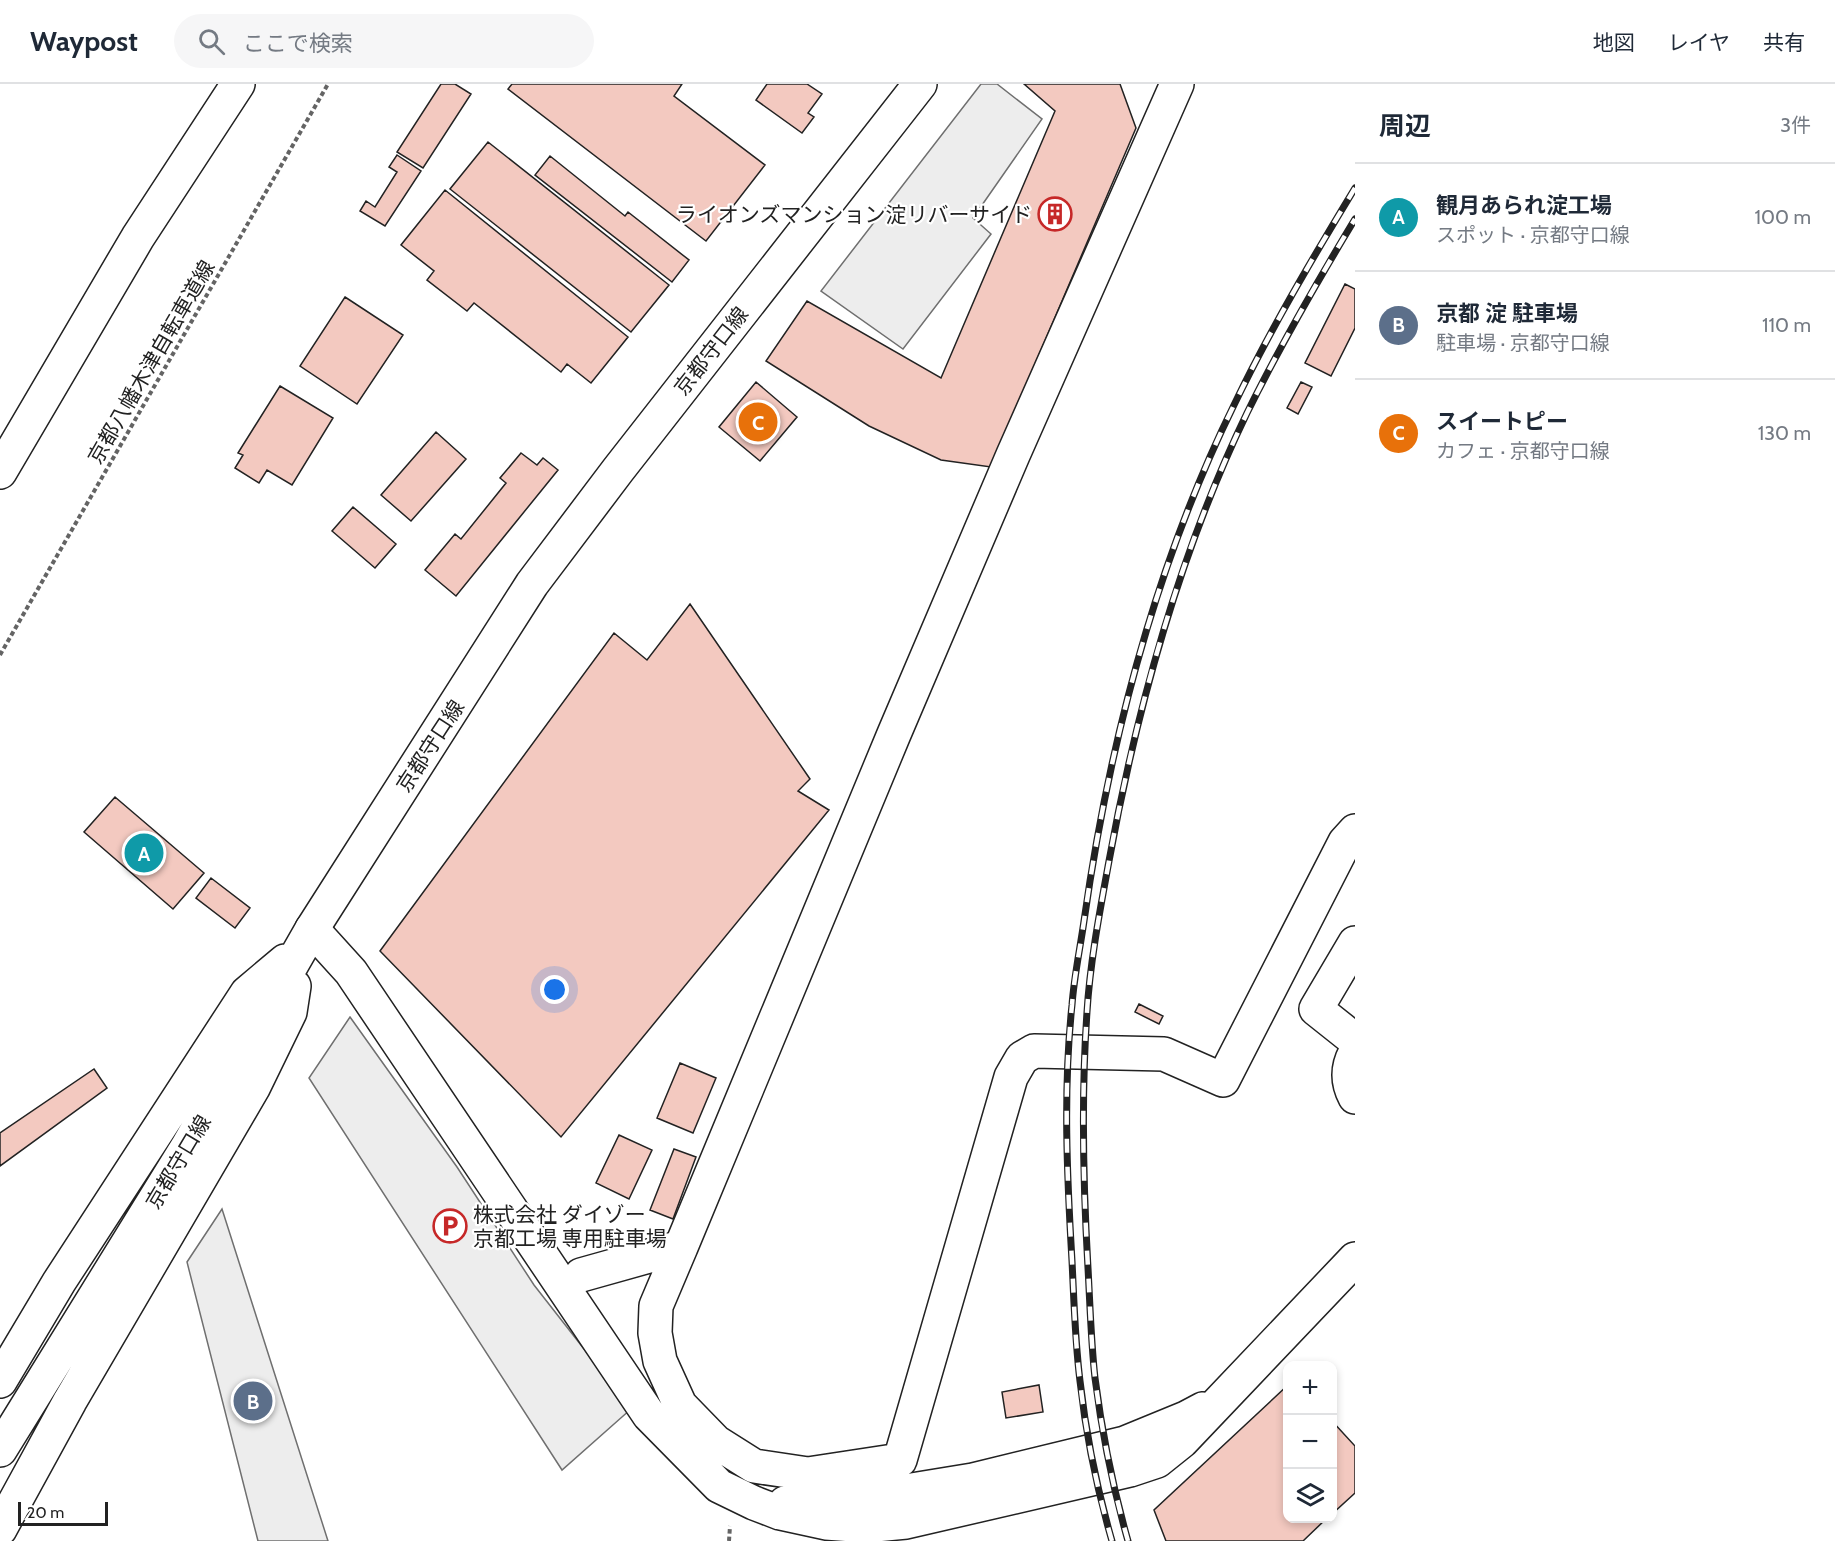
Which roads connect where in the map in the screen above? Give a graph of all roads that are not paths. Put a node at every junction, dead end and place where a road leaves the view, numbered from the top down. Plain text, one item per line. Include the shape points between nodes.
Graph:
1 (238, 84) edge
2 (920, 84) edge
3 (1177, 84) edge
4 (0, 471) edge
5 (1355, 831) edge
6 (306, 939) junction
7 (1355, 943) edge
8 (1355, 1040) edge
9 (1355, 1053) edge
10 (1355, 1097) edge
11 (681, 1247) junction
12 (1355, 1258) edge
13 (581, 1275) dead end
14 (0, 1381) edge
15 (0, 1450) edge
16 (0, 1529) edge

1 - 4 main road via 138,237
2 - 6 main road, 京都守口線 via 532,584
3 - 11 main road via 889,745
5 - 11 main road via 1345,842 1223,1080 1164,1054 1034,1051 1022,1058 1011,1077 900,1460 808,1473 754,1466 716,1442 680,1404 660,1361 656,1306
6 - 12 main road via 351,972 649,1415 719,1485 780,1513 826,1524 906,1522 1157,1461 1182,1441
6 - 14 main road via 247,993 58,1282
6 - 15 main road, 京都守口線 via 188,1146
6 - 16 main road via 290,1012 253,1088
7 - 8 main road via 1316,1009
9 - 10 main road via 1348,1075
11 - 13 main road

